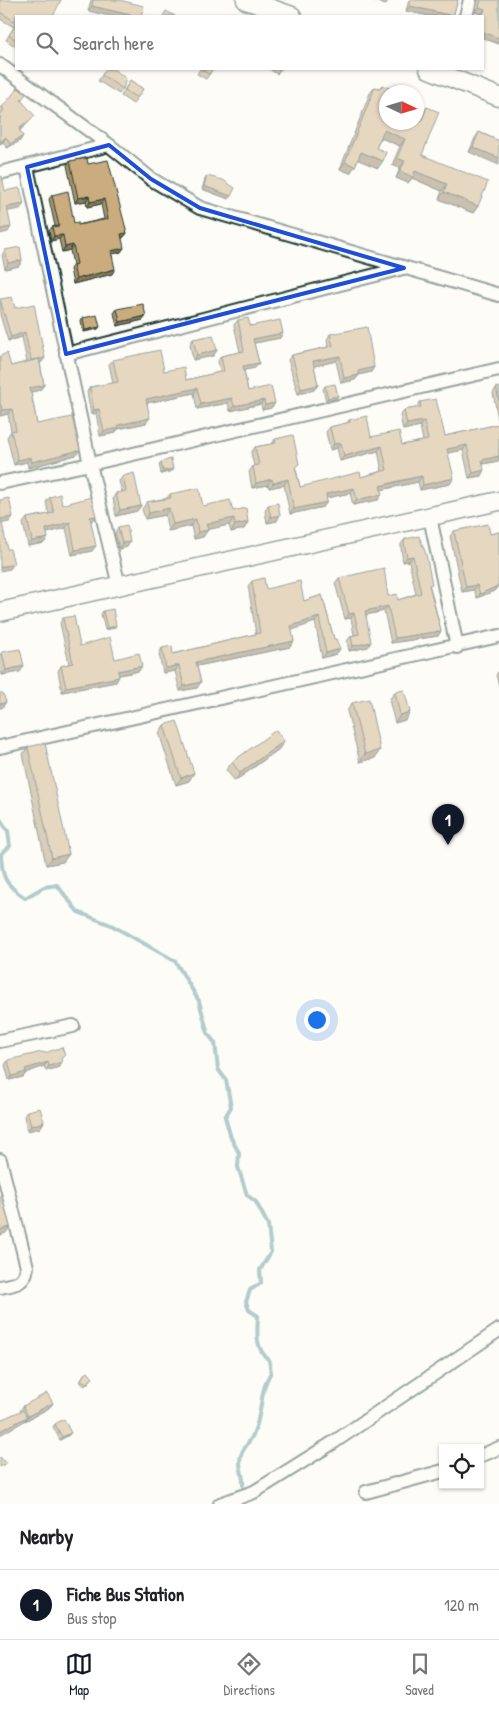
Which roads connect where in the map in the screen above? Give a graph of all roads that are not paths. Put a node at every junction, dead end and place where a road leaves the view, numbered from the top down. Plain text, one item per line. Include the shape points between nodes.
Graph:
1 (246, 0) edge
2 (470, 0) edge
3 (289, 15) edge
4 (466, 15) edge
5 (0, 65) edge
6 (436, 70) edge
7 (455, 73) edge
8 (499, 97) edge
9 (108, 145) junction
10 (27, 167) junction
11 (0, 172) edge
12 (404, 268) junction
13 (499, 295) edge
14 (66, 354) junction
15 (499, 369) edge
16 (90, 464) junction
17 (0, 482) edge
18 (499, 501) edge
19 (430, 517) junction
20 (119, 586) junction
21 (0, 612) edge
22 (499, 636) edge
23 (457, 647) junction
24 (0, 747) edge
25 (73, 1026) dead end
26 (0, 1041) edge
27 (0, 1160) edge
28 (0, 1287) edge
29 (499, 1330) edge
30 (499, 1448) edge
31 (484, 1454) edge
32 (439, 1472) edge
33 (366, 1492) dead end
34 (220, 1504) edge

1 - 3 street
2 - 4 street
5 - 9 street
6 - 7 street
7 - 8 street
9 - 10 street
9 - 12 street via 151,179 200,208
10 - 11 street
10 - 14 street
12 - 13 street
12 - 14 street
14 - 16 street
15 - 16 street
16 - 17 street
16 - 20 street
18 - 19 street
19 - 20 street
19 - 23 street
20 - 21 street
22 - 23 street
23 - 24 street
25 - 26 street
27 - 28 street via 27,1267 21,1282
29 - 34 street via 254,1492
30 - 31 street
32 - 33 street

